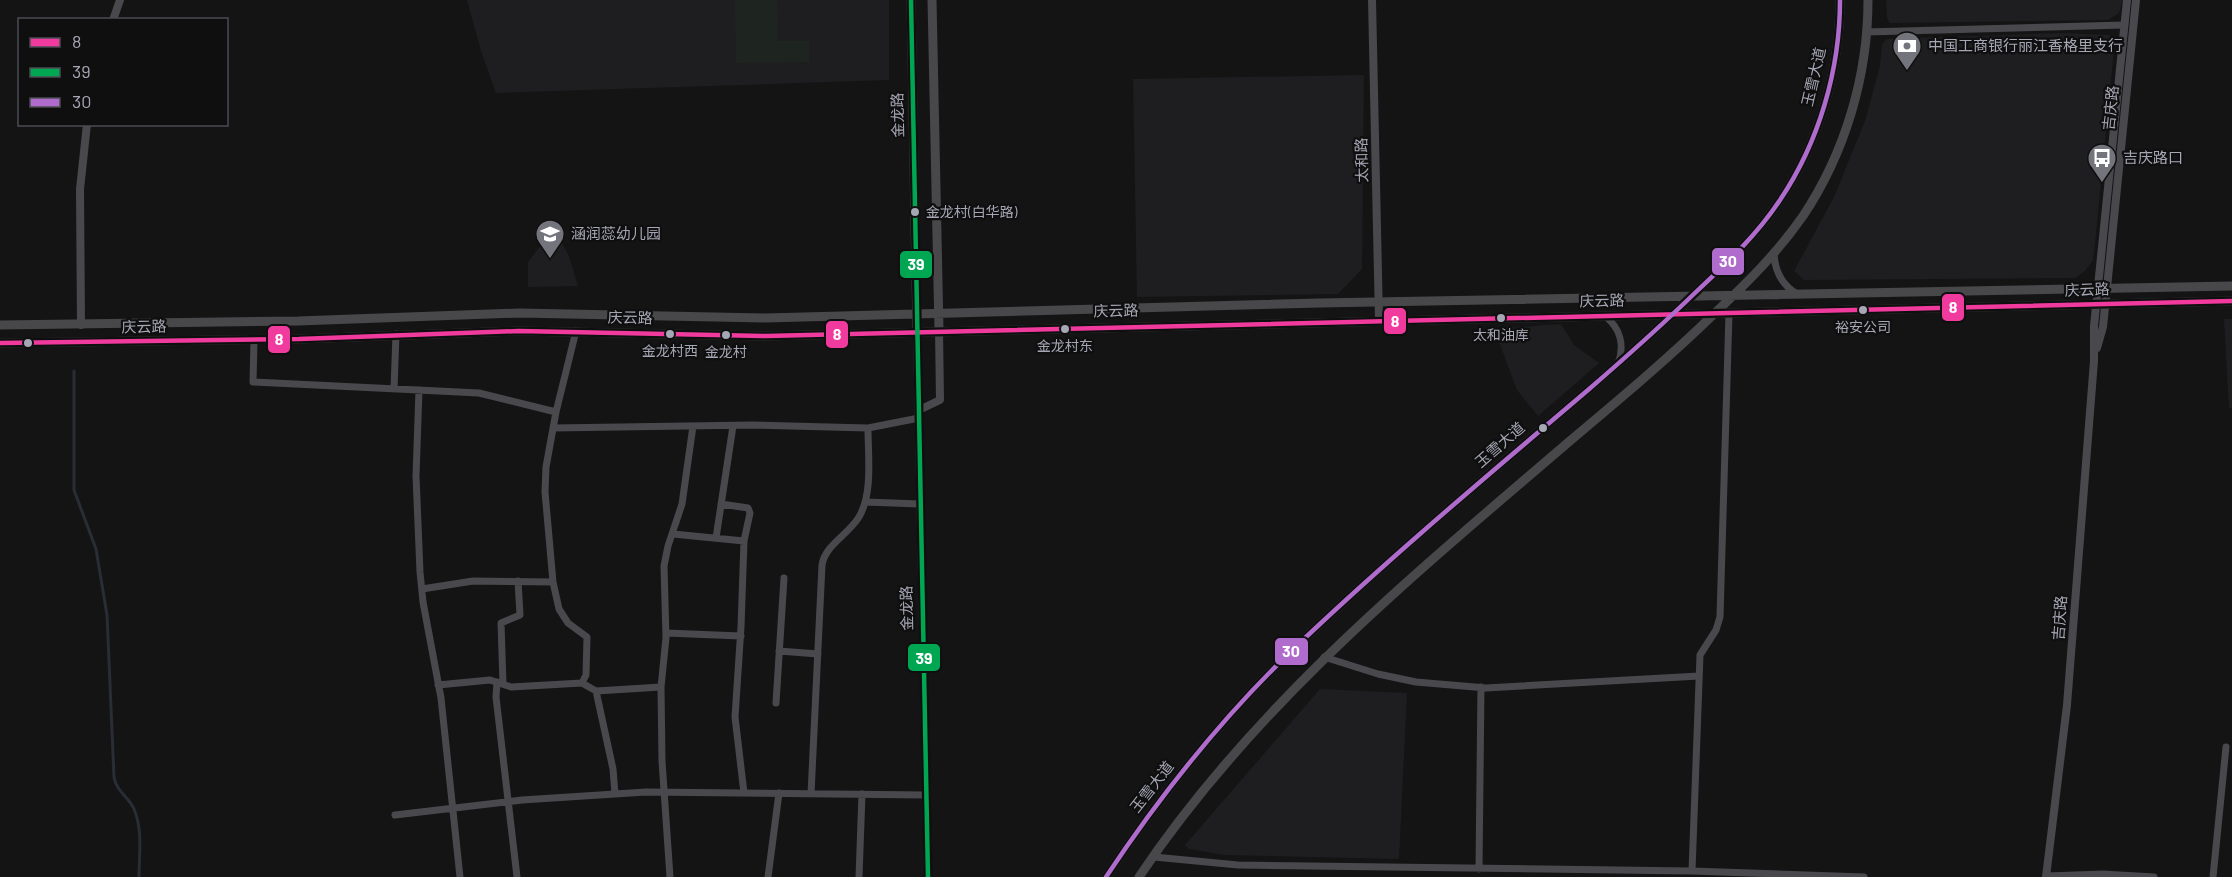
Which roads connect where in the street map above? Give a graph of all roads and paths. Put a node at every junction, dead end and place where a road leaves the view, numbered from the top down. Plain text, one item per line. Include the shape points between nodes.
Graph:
1 (120, 0) edge
2 (911, 0) edge
3 (932, 0) edge
4 (1372, 0) edge
5 (1840, 0) edge
6 (1868, 0) edge
7 (2127, 0) edge
8 (2136, 0) edge
9 (114, 18) edge
10 (2124, 25) junction
11 (1866, 32) junction
12 (87, 126) edge
13 (1774, 254) junction
14 (2232, 286) edge
15 (2102, 288) junction
16 (1797, 294) junction
17 (1734, 295) junction
18 (1692, 296) junction
19 (2232, 301) edge
20 (1379, 302) junction
21 (2101, 304) junction
22 (938, 312) junction
23 (917, 313) junction
24 (1715, 313) junction
25 (1729, 313) junction
26 (1673, 314) junction
27 (1605, 316) junction
28 (1379, 320) junction
29 (0, 325) edge
30 (81, 325) junction
31 (939, 330) junction
32 (917, 331) junction
33 (576, 332) junction
34 (396, 334) junction
35 (254, 340) junction
36 (0, 343) edge
37 (1618, 364) junction
38 (394, 388) junction
39 (419, 390) junction
40 (556, 412) junction
41 (919, 414) junction
42 (693, 426) junction
43 (733, 426) junction
44 (553, 428) junction
45 (868, 428) junction
46 (865, 502) junction
47 (721, 504) junction
48 (921, 504) junction
49 (672, 534) junction
50 (716, 538) junction
51 (744, 541) junction
52 (784, 578) dead end
53 (518, 581) junction
54 (553, 582) junction
55 (422, 589) junction
56 (666, 633) junction
57 (741, 636) junction
58 (779, 651) junction
59 (818, 654) junction
60 (1324, 657) junction
61 (1699, 676) junction
62 (500, 683) junction
63 (582, 683) junction
64 (438, 685) junction
65 (661, 687) junction
66 (1482, 687) junction
67 (596, 691) junction
68 (776, 703) dead end
69 (2226, 747) dead end
70 (664, 792) junction
71 (744, 793) junction
72 (779, 793) junction
73 (615, 794) junction
74 (811, 794) junction
75 (862, 794) junction
76 (926, 795) junction
77 (508, 802) junction
78 (453, 808) junction
79 (395, 815) dead end
80 (1154, 857) junction
81 (1479, 868) junction
82 (1692, 871) junction
83 (460, 877) edge
84 (517, 877) edge
85 (670, 877) edge
86 (768, 877) edge
87 (859, 877) edge
88 (927, 877) edge
89 (1106, 877) edge
90 (1140, 877) edge
91 (1864, 877) edge
92 (2046, 877) edge
93 (2154, 877) edge
94 (2213, 877) edge

1 - 9 street
2 - 23 main road, 金龙路
3 - 22 main road
4 - 20 street, 太和路
5 - 18 main road, 玉雪大道 via 1831,80 1803,160 1756,232
6 - 11 main road
7 - 10 street, 吉庆路
8 - 15 street, 吉庆路
10 - 11 street
10 - 15 street, 吉庆路
11 - 13 main road via 1853,105 1833,162 1803,215
12 - 30 street via 80,189
13 - 16 street via 1778,274
13 - 17 main road
14 - 15 main road, 庆云路
15 - 16 main road, 庆云路
15 - 21 street, 吉庆路
16 - 17 main road, 庆云路
17 - 18 main road, 庆云路
17 - 24 main road
18 - 20 main road, 庆云路
18 - 26 main road, 玉雪大道
19 - 21 main road, 庆云路
20 - 22 main road, 庆云路
20 - 28 street, 太和路
21 - 25 main road, 庆云路
21 - 92 street, 吉庆路 via 2067,705
22 - 23 main road, 庆云路
22 - 31 main road
23 - 30 main road, 庆云路 via 766,318 480,313
23 - 32 main road, 金龙路
24 - 25 main road, 庆云路
24 - 26 main road, 庆云路
24 - 60 main road
25 - 61 street via 1720,617 1713,637 1700,655
26 - 27 main road, 庆云路
26 - 37 main road, 玉雪大道
27 - 28 main road, 庆云路
27 - 37 street via 1621,340
28 - 31 main road, 庆云路
29 - 30 main road, 庆云路
31 - 32 main road, 庆云路
31 - 41 street via 940,400
32 - 33 main road, 庆云路 via 766,336
32 - 41 street, 金龙路
33 - 34 main road, 庆云路
33 - 40 street
34 - 35 main road, 庆云路
34 - 38 street
35 - 36 main road, 庆云路
35 - 38 street via 253,382
37 - 89 main road, 玉雪大道 via 1285,657 1213,735
38 - 39 street
39 - 40 street via 479,393
39 - 55 street via 416,498
40 - 44 street
41 - 45 street
41 - 48 street, 金龙路
42 - 43 street
42 - 44 street
42 - 49 street via 682,504
43 - 45 street
43 - 47 street
44 - 54 street via 545,484
45 - 46 street
46 - 48 street
46 - 59 street via 855,522 823,560
47 - 50 street
47 - 51 street via 748,508
48 - 76 street, 金龙路
49 - 50 street
49 - 56 street via 664,566
50 - 51 street
51 - 57 street
52 - 58 street
53 - 54 street
53 - 55 street via 473,580
53 - 62 street via 519,615 501,623
54 - 63 street via 562,615 587,637 586,675
55 - 64 street
56 - 57 street
56 - 65 street
57 - 71 street via 735,717
58 - 59 street
58 - 68 street
59 - 74 street
60 - 66 street via 1407,680
60 - 80 main road via 1241,746
61 - 66 street
61 - 82 street
62 - 63 street via 512,687
62 - 64 street via 490,680
62 - 77 street via 496,698
63 - 67 street
64 - 78 street
65 - 67 street
65 - 70 street
66 - 81 street
67 - 73 street
69 - 94 street
70 - 71 street
70 - 73 street
70 - 85 street
71 - 72 street
72 - 74 street
72 - 86 street
73 - 77 street
74 - 75 street
75 - 76 street
75 - 87 street
76 - 88 street, 金龙路
77 - 78 street
77 - 84 street
78 - 79 street
78 - 83 street
80 - 81 street via 1238,865
80 - 90 main road
81 - 82 street
82 - 91 street
92 - 93 street

